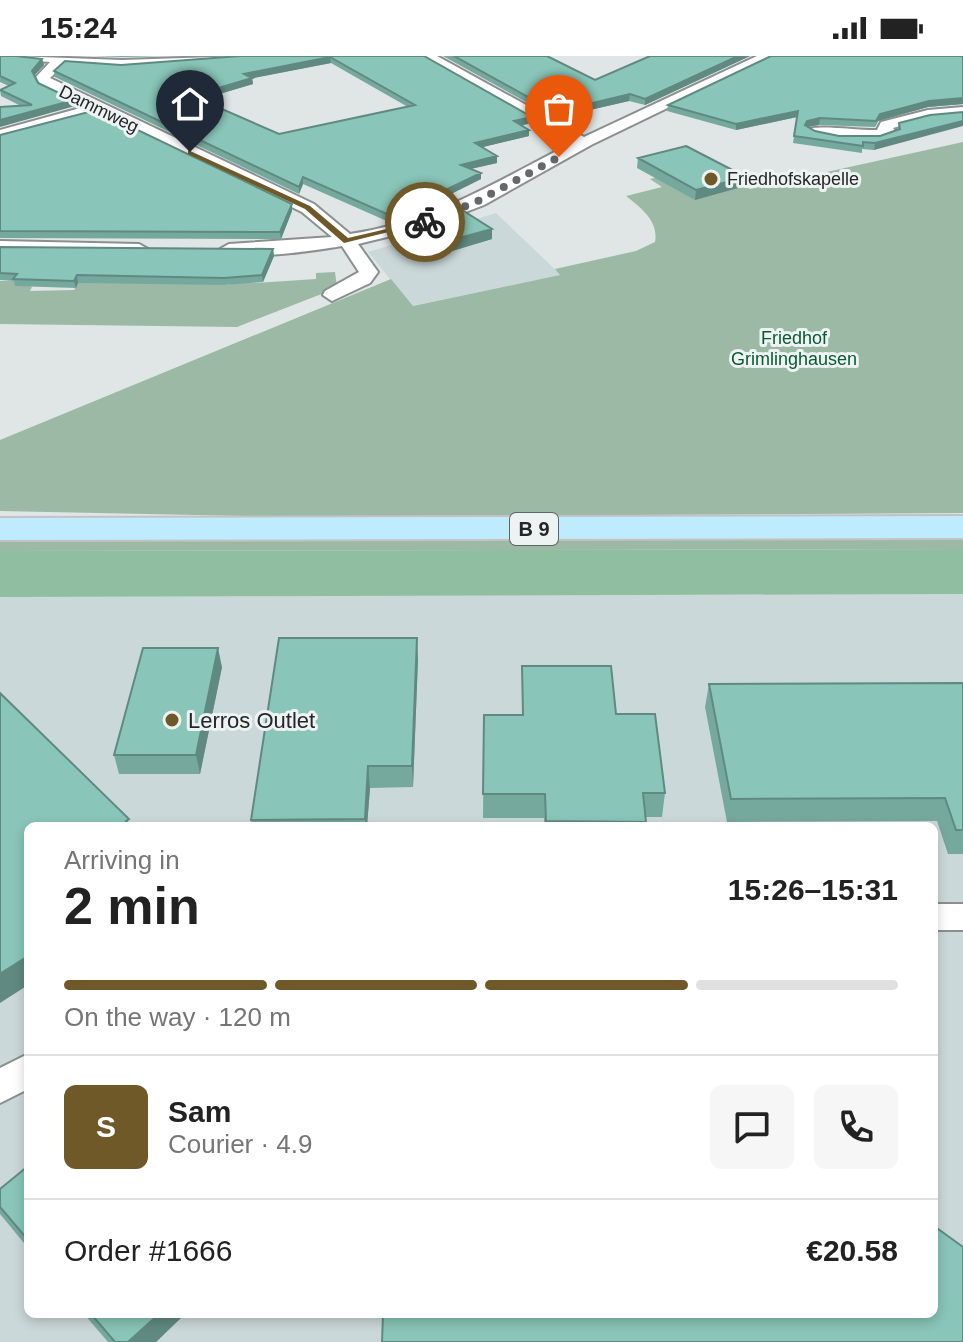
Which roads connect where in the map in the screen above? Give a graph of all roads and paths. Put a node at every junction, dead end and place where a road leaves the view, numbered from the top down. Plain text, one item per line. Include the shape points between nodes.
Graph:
1 (20, 56) edge
2 (238, 56) edge
3 (427, 56) edge
4 (768, 56) edge
5 (60, 61) junction
6 (95, 109) junction
7 (963, 111) edge
8 (946, 114) junction
9 (963, 118) edge
10 (541, 119) junction
11 (633, 122) junction
12 (815, 130) edge
13 (0, 135) edge
14 (583, 143) junction
15 (347, 241) junction
16 (0, 246) edge
17 (157, 249) edge
18 (218, 249) edge
19 (332, 295) dead end
20 (963, 527) edge
21 (0, 529) edge
22 (938, 917) edge
23 (963, 917) edge
24 (24, 1072) edge
25 (0, 1087) edge

1 - 5 street
2 - 5 street via 151,64
3 - 10 street
4 - 11 street
5 - 6 street, Dammweg via 42,80
6 - 13 street
6 - 15 street, Dammweg via 297,202
7 - 8 street
8 - 9 street
8 - 12 street via 886,125 889,133 879,136
10 - 11 street via 591,125
10 - 14 street
11 - 14 street
14 - 15 street via 441,217
15 - 18 street
15 - 19 street, Dammweg via 369,272
16 - 17 street
20 - 21 main road, B 9
22 - 23 street
24 - 25 street

